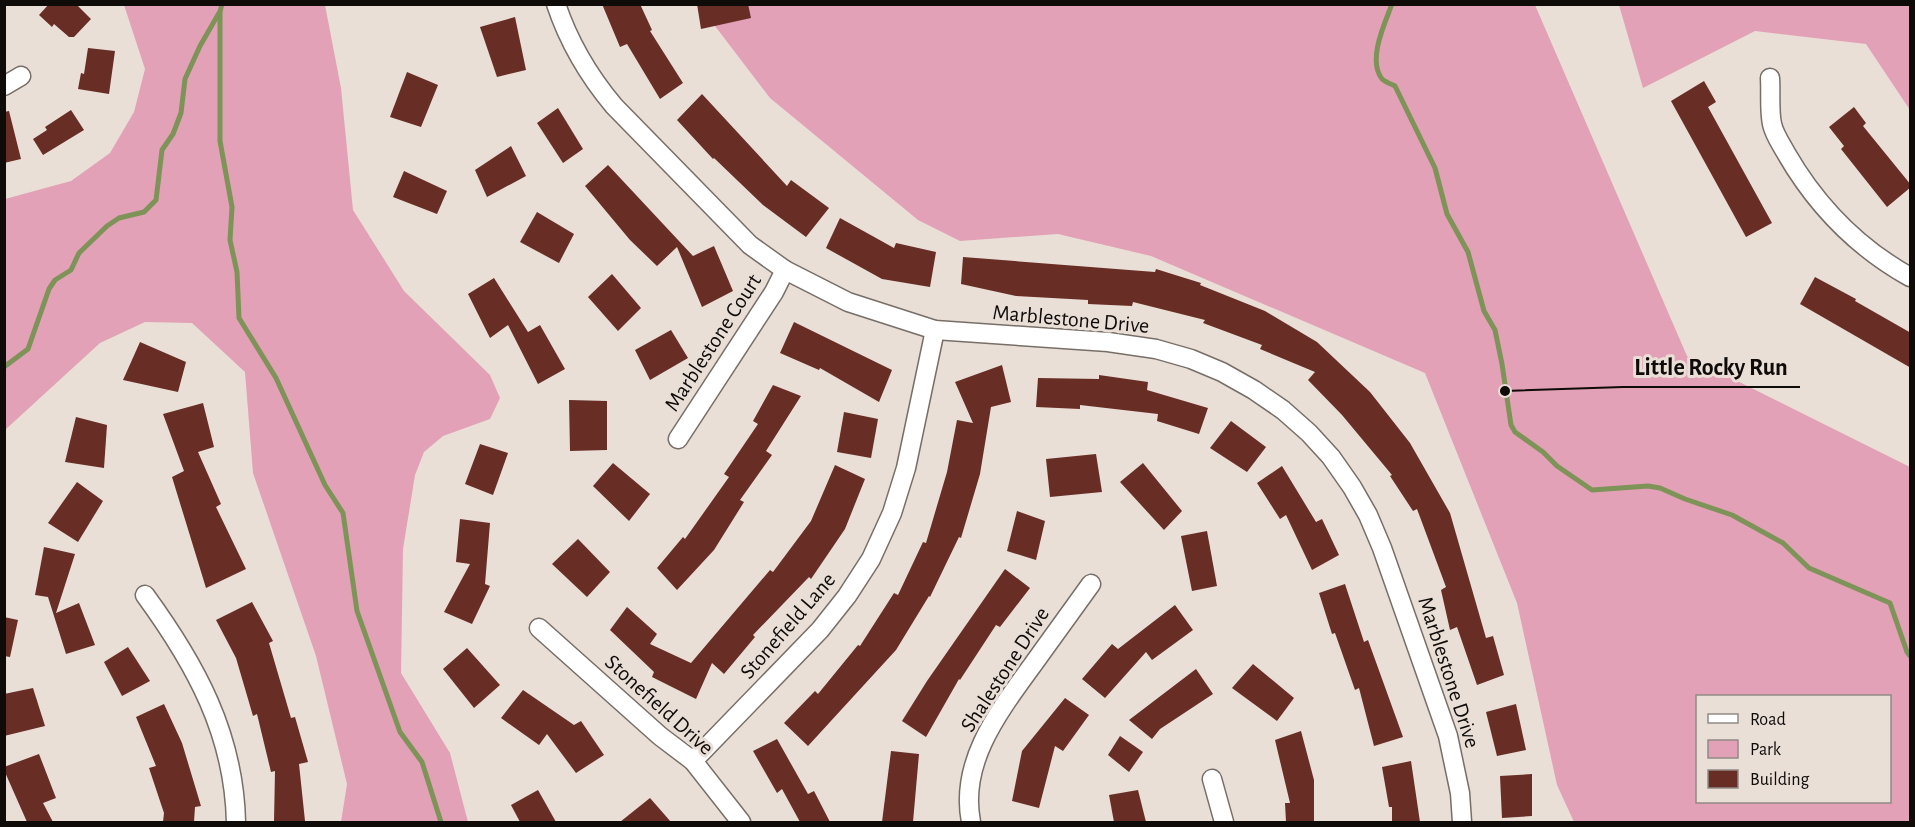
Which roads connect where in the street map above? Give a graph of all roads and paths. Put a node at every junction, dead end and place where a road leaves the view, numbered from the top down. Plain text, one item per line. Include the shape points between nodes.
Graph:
1 (556, 4) edge
2 (21, 76) dead end
3 (1770, 78) dead end
4 (4, 86) edge
5 (785, 270) junction
6 (1911, 277) edge
7 (935, 330) junction
8 (678, 439) dead end
9 (1091, 584) dead end
10 (145, 595) dead end
11 (539, 628) dead end
12 (693, 761) junction
13 (1212, 779) dead end
14 (236, 822) edge
15 (741, 822) edge
16 (971, 822) edge
17 (1224, 822) edge
18 (1462, 822) edge

1 - 5 street, Marblestone Drive via 582,63 614,106 750,245
2 - 4 street
3 - 6 street via 1772,124 1797,172 1837,222 1865,247
5 - 7 street, Marblestone Drive via 848,302
5 - 8 street, Marblestone Court
7 - 12 street, Stonefield Lane via 906,468 892,513 871,559 820,630
7 - 18 street, Marblestone Drive via 1156,349 1191,359 1238,381 1282,410 1309,434 1352,487 1382,548 1448,736
9 - 16 street, Shalestone Drive via 987,731 972,774
10 - 14 street via 175,636 204,689 229,762
11 - 12 street, Stonefield Drive
12 - 15 street, Stonefield Drive
13 - 17 street

